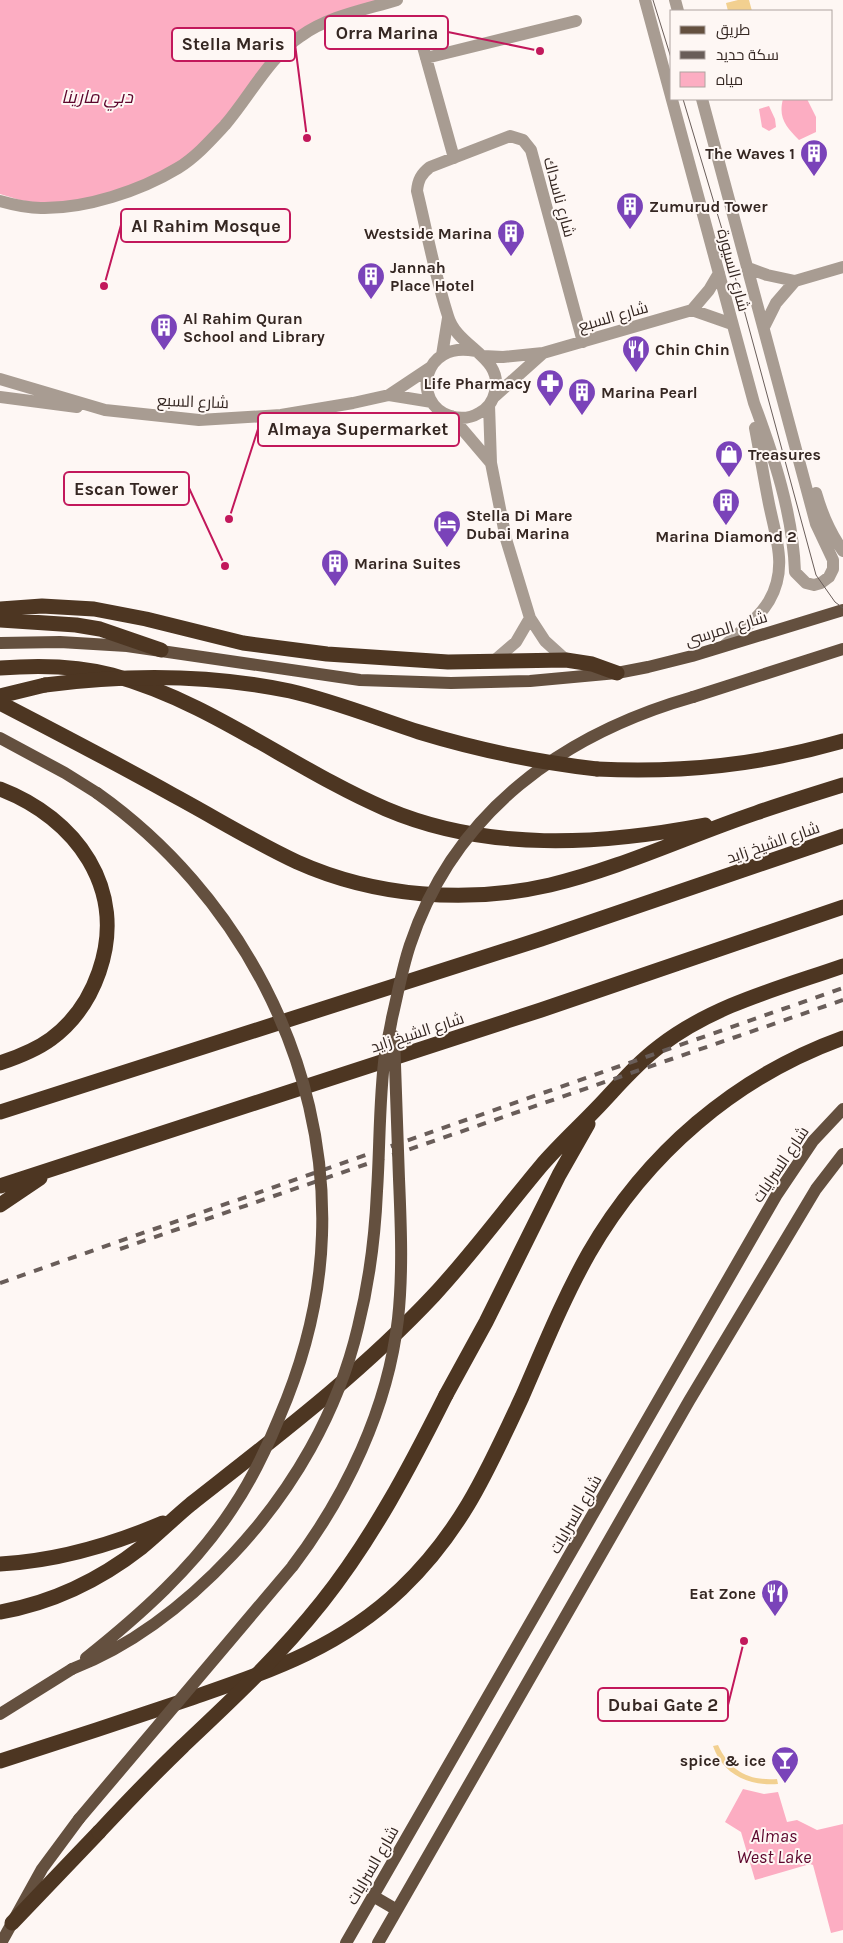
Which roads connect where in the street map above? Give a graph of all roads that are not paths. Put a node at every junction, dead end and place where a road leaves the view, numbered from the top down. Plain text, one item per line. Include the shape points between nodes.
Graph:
1 (396, 0) edge
2 (645, 0) edge
3 (576, 21) dead end
4 (418, 29) dead end
5 (426, 58) junction
6 (670, 94) edge
7 (671, 100) edge
8 (702, 100) edge
9 (454, 158) junction
10 (0, 201) edge
11 (843, 267) edge
12 (748, 268) junction
13 (719, 273) junction
14 (795, 281) junction
15 (692, 310) junction
16 (448, 318) junction
17 (732, 324) junction
18 (764, 327) junction
19 (582, 342) junction
20 (543, 353) junction
21 (479, 354) junction
22 (442, 355) junction
23 (431, 367) junction
24 (0, 379) edge
25 (389, 395) junction
26 (0, 397) edge
27 (491, 401) junction
28 (432, 402) junction
29 (754, 403) junction
30 (105, 410) junction
31 (450, 416) junction
32 (799, 457) junction
33 (491, 463) junction
34 (843, 551) edge
35 (0, 609) edge
36 (843, 610) edge
37 (530, 618) junction
38 (0, 620) edge
39 (0, 642) edge
40 (726, 645) junction
41 (843, 649) edge
42 (161, 650) junction
43 (495, 660) junction
44 (566, 660) junction
45 (0, 668) edge
46 (617, 673) junction
47 (0, 696) edge
48 (0, 703) edge
49 (0, 738) edge
50 (843, 741) edge
51 (843, 785) edge
52 (0, 789) edge
53 (756, 813) junction
54 (843, 836) edge
55 (843, 907) edge
56 (843, 966) edge
57 (393, 1016) junction
58 (843, 1038) edge
59 (0, 1063) edge
60 (599, 1106) junction
61 (843, 1109) edge
62 (0, 1112) edge
63 (843, 1154) edge
64 (50, 1171) junction
65 (0, 1186) edge
66 (0, 1205) edge
67 (171, 1520) junction
68 (0, 1564) edge
69 (0, 1612) edge
70 (72, 1669) junction
71 (0, 1714) edge
72 (0, 1761) edge
73 (373, 1896) junction
74 (397, 1910) junction
75 (12, 1923) junction
76 (1, 1943) edge
77 (346, 1943) edge
78 (378, 1943) edge

1 - 10 street via 327,21 300,36 280,55 243,104 205,146 179,167 147,184 66,207 22,207
2 - 6 street, شارع السيورة
3 - 5 street
4 - 5 street
5 - 9 street
7 - 13 street, شارع السيورة
8 - 12 street, شارع السيورة
9 - 16 street, شارع ناسداك via 424,172 419,179 418,191
9 - 19 street, شارع ناسداك via 510,136 528,145
11 - 14 street
12 - 14 street via 767,276
12 - 18 street, شارع السيورة
13 - 15 street
13 - 17 street, شارع السيورة
14 - 18 street via 776,303
15 - 17 street
15 - 19 street, شارع السبع
16 - 21 street, شارع ناسداك via 455,330
16 - 22 street, شارع ناسداك
17 - 29 street, شارع السيورة
18 - 32 street, شارع السيورة
19 - 20 street, شارع السبع
20 - 21 street, شارع السبع via 503,358
20 - 27 street, شارع السبع
21 - 22 street via 463,349
21 - 27 street via 491,364 495,375 496,386
22 - 23 street
23 - 25 street, شارع السبع
23 - 28 street via 427,384
24 - 30 street, شارع السبع
25 - 28 street, شارع السبع
25 - 30 street, شارع السبع via 282,415 232,419 176,419
26 - 30 street
27 - 31 street via 471,417
27 - 33 street via 488,424
28 - 31 street
29 - 32 street, شارع السيورة via 787,511 795,572 806,583 814,585 829,578 832,560 816,524
29 - 40 street, شارع السيورة via 756,430 779,548 780,571 768,602
31 - 33 street
32 - 34 street, شارع السيورة via 825,520
33 - 37 street via 506,540
35 - 43 highway via 42,606 94,609 243,643 327,654 424,661
36 - 40 main road, شارع المرسى
37 - 43 street via 516,642
37 - 44 street via 546,642
38 - 42 highway via 100,629
39 - 42 main road, شارع المرسى via 93,643
40 - 46 main road, شارع المرسى
41 - 57 main road, bridge via 637,715 583,741 533,773 488,813 456,852 427,903 411,942
42 - 46 main road, شارع المرسى via 315,674 406,683 530,681
43 - 44 highway
44 - 46 highway via 592,664
45 - 53 highway via 60,667 136,682 208,714 339,787 386,809 468,834 525,841 603,839 680,830
47 - 50 highway, bridge via 102,679 167,677 224,681 323,700 491,752 597,769 668,770 739,764
48 - 53 highway via 298,862 352,881 408,892 494,894 550,885
49 - 70 main road, bridge via 65,773 125,813 176,860 220,913 258,971 286,1034 308,1099 320,1167 322,1234 312,1316 298,1369 260,1460 233,1509 199,1553 144,1608
51 - 53 highway
52 - 59 highway via 37,807 72,836 97,874 107,918 102,963 84,1005 52,1038 33,1050
54 - 62 highway, شارع الشيخ زايد via 541,939
55 - 64 highway, شارع الشيخ زايد
56 - 60 highway via 736,1004 684,1029 638,1064
57 - 70 main road, bridge via 384,1064 368,1283 351,1354 325,1421 275,1504 198,1590 121,1646
57 - 75 main road, bridge via 402,1240 401,1292 386,1378 356,1461 338,1498 305,1550 79,1819 42,1869
58 - 72 highway via 781,1065 728,1098 681,1136 639,1181 587,1256 466,1511 436,1553 380,1608 318,1649 275,1669
60 - 67 highway via 560,1144 466,1259 401,1329 319,1404
60 - 75 highway, bridge via 559,1175 486,1322 391,1499 347,1568 267,1666 155,1774
61 - 73 main road, شارع السرايات via 813,1141 776,1196
63 - 74 main road via 816,1189 689,1401
64 - 65 highway, شارع الشيخ زايد
64 - 66 highway
67 - 68 highway via 73,1553
67 - 69 highway via 134,1552 85,1583 32,1605
70 - 71 main road
73 - 74 main road
73 - 77 main road, شارع السرايات
74 - 78 main road
75 - 76 main road

